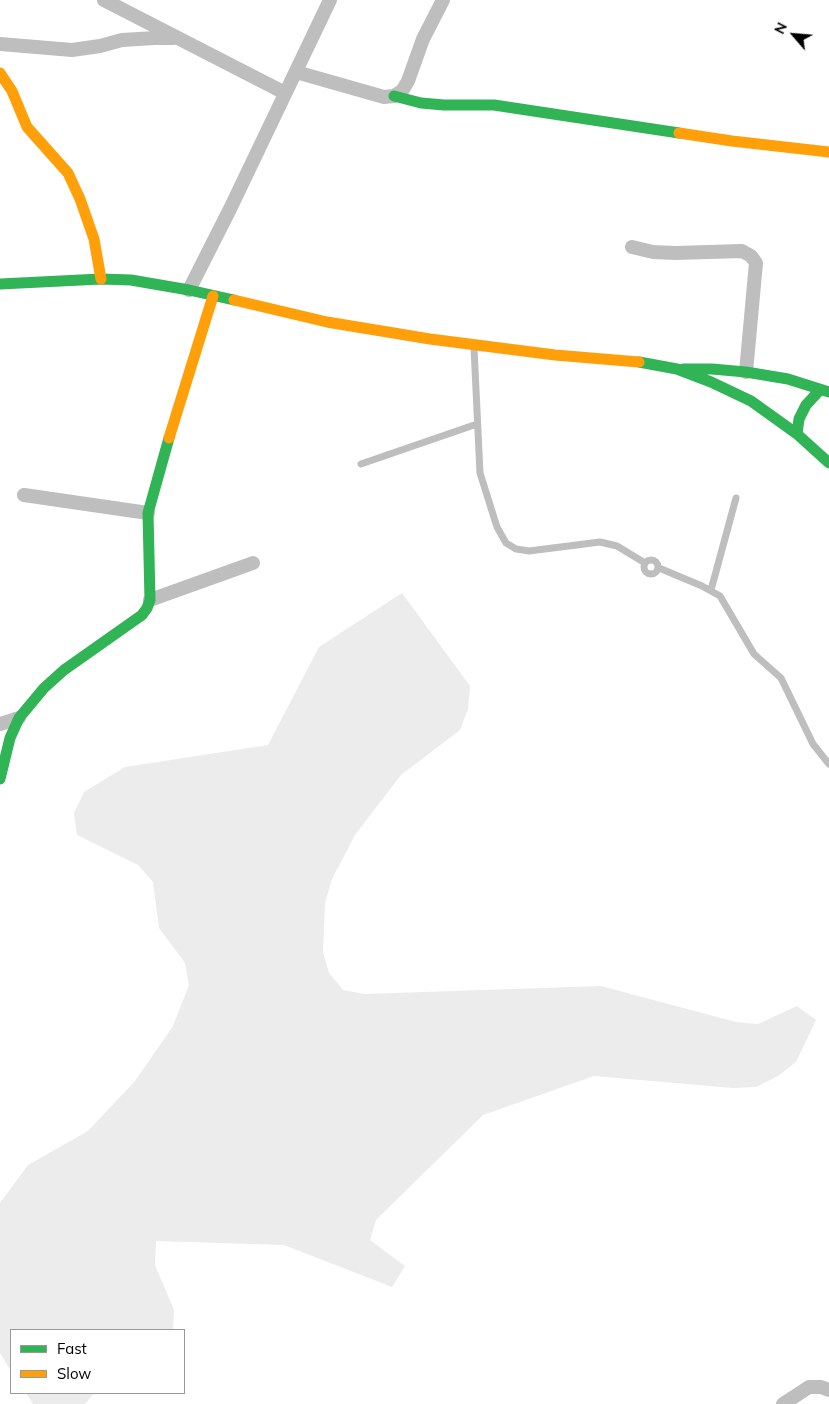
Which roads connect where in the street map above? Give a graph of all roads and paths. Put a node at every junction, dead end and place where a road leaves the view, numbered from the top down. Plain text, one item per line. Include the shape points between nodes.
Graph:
1 (104, 0) edge
2 (330, 0) edge
3 (443, 0) edge
4 (179, 39) junction
5 (0, 44) edge
6 (296, 72) junction
7 (0, 73) edge
8 (286, 93) junction
9 (394, 96) junction
10 (829, 152) edge
11 (632, 247) dead end
12 (101, 279) junction
13 (0, 284) edge
14 (189, 290) junction
15 (214, 296) junction
16 (474, 344) junction
17 (677, 369) junction
18 (746, 372) junction
19 (824, 391) edge
20 (477, 424) junction
21 (797, 434) junction
22 (829, 463) edge
23 (361, 464) dead end
24 (24, 495) dead end
25 (736, 498) dead end
26 (148, 514) junction
27 (253, 563) dead end
28 (711, 590) junction
29 (150, 600) junction
30 (19, 718) junction
31 (0, 724) edge
32 (829, 764) edge
33 (0, 778) edge
34 (829, 1390) edge
35 (783, 1404) edge

1 - 4 street
2 - 6 street
3 - 9 street via 423,39 408,81
4 - 5 street via 122,40 72,50
4 - 8 street
6 - 8 street
6 - 9 street via 384,97
7 - 12 main road via 12,91 27,128 68,173 94,239
8 - 14 street
9 - 10 main road via 429,104 494,105 732,141
11 - 18 street via 653,252 742,252 751,256 756,263
12 - 13 main road
12 - 14 main road via 131,280
14 - 15 main road
15 - 16 main road via 327,322
15 - 26 main road
16 - 17 main road via 642,362
16 - 20 lane
17 - 18 main road
17 - 21 main road via 750,401
18 - 19 main road via 788,379
19 - 21 main road via 806,405 799,419
20 - 23 lane
20 - 28 lane via 480,473 497,527 506,543 529,551 600,542 618,546 645,563 644,570 650,575 659,568
21 - 22 main road
24 - 26 street
25 - 28 lane
26 - 29 main road
27 - 29 street
28 - 32 lane via 720,596 754,654 781,678 813,744
29 - 30 main road via 142,615 64,670
30 - 31 street
30 - 33 main road via 10,738
34 - 35 street via 809,1387

